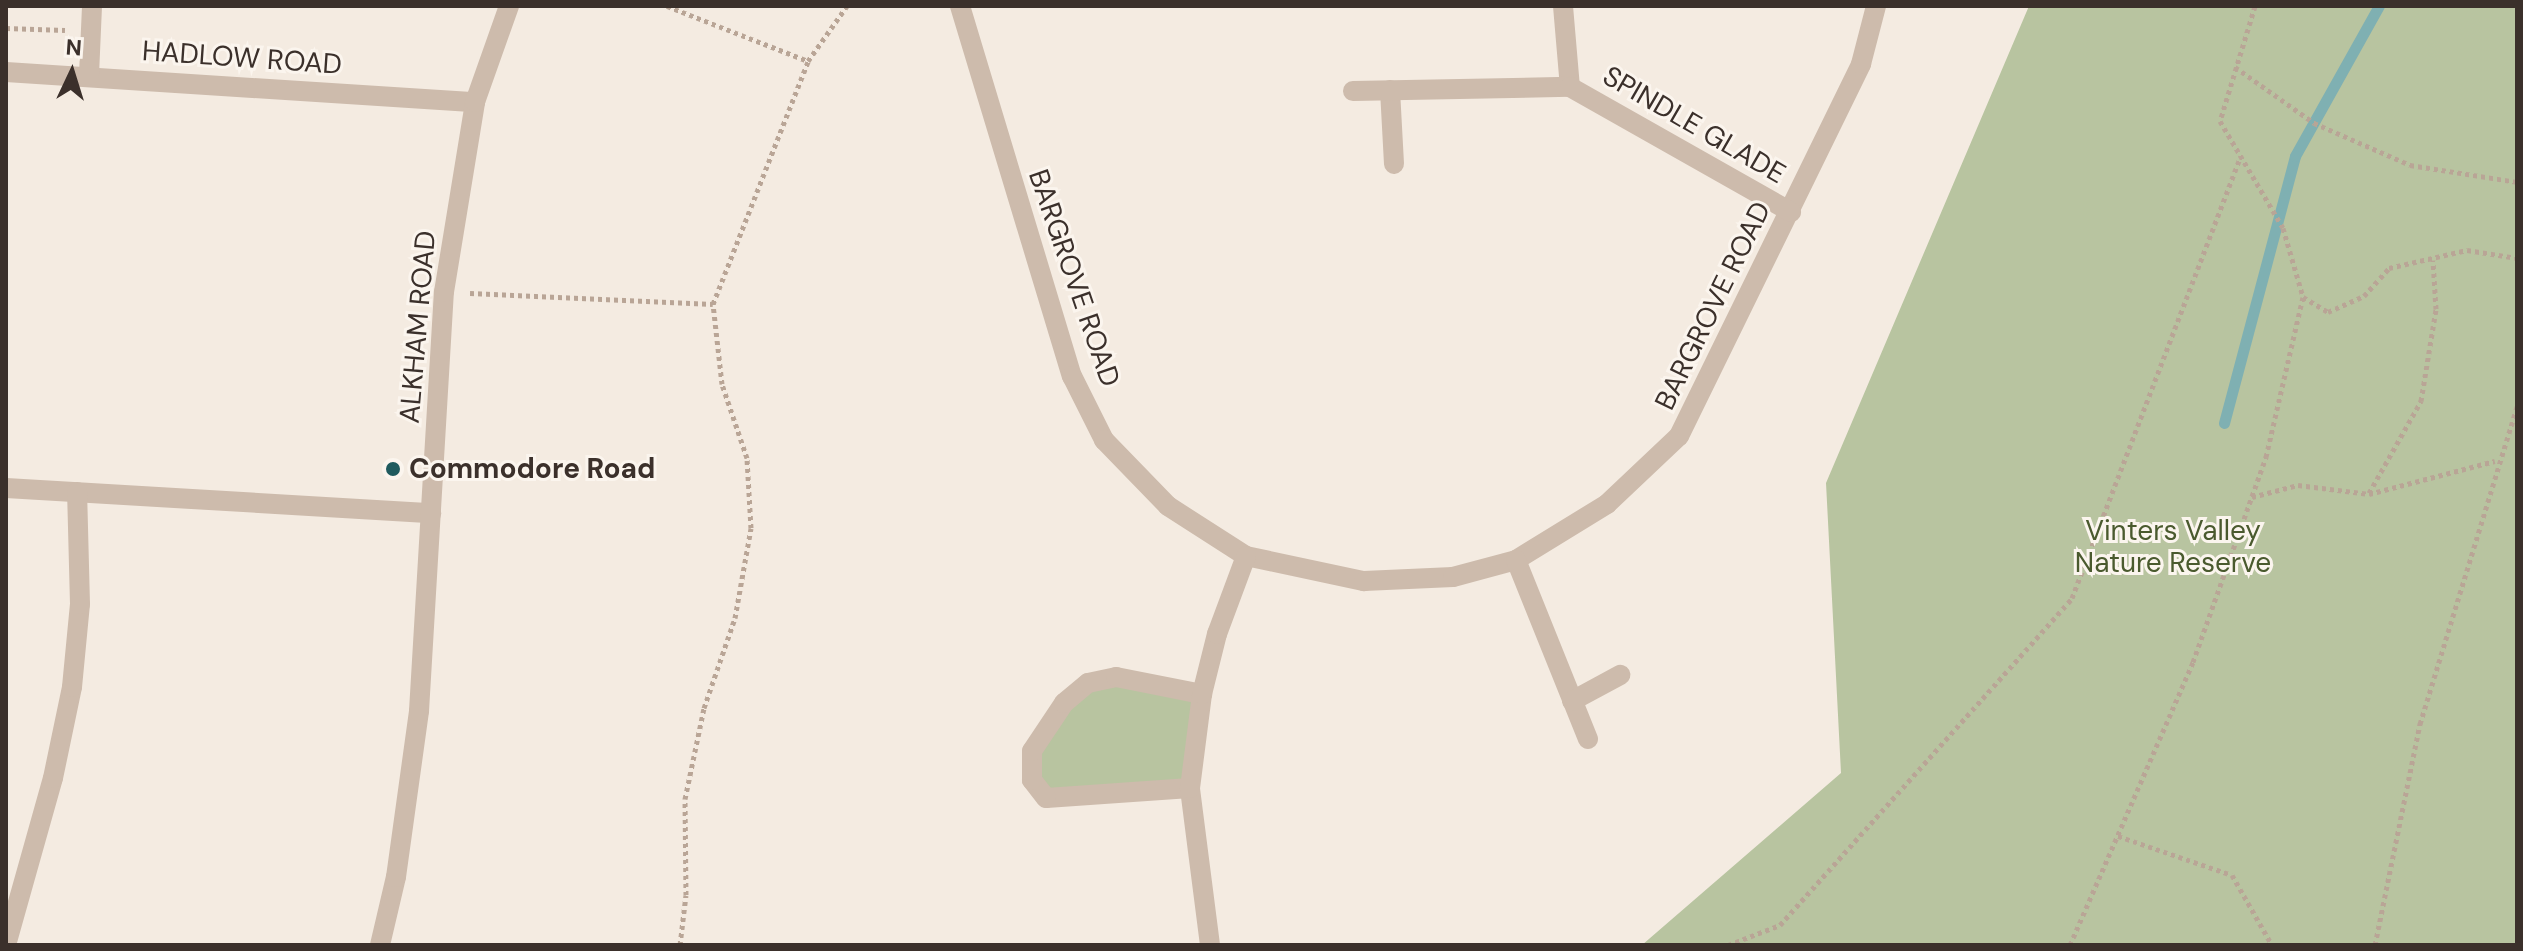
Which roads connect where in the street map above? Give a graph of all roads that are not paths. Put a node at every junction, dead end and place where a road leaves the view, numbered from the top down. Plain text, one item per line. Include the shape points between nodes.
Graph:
1 (92, 6) edge
2 (509, 6) edge
3 (960, 6) edge
4 (1563, 6) edge
5 (1876, 6) edge
6 (6, 72) edge
7 (89, 75) junction
8 (1570, 87) junction
9 (1390, 90) junction
10 (1353, 91) dead end
11 (475, 102) junction
12 (1394, 164) dead end
13 (1791, 212) junction
14 (6, 488) edge
15 (77, 492) junction
16 (431, 513) junction
17 (1246, 556) junction
18 (1516, 560) junction
19 (1620, 675) dead end
20 (1202, 694) junction
21 (1572, 701) junction
22 (1588, 739) dead end
23 (1190, 788) junction
24 (6, 945) edge
25 (380, 945) edge
26 (1210, 945) edge

1 - 7 street
2 - 11 street, ALKHAM ROAD
3 - 17 street, BARGROVE ROAD via 1072,376 1104,440 1168,506
4 - 8 street, SPINDLE GLADE
5 - 13 street, BARGROVE ROAD via 1861,64
6 - 7 street, HADLOW ROAD
7 - 11 street, HADLOW ROAD
8 - 9 street, SPINDLE GLADE
8 - 13 street, SPINDLE GLADE
9 - 10 street, SPINDLE GLADE
9 - 12 street
11 - 16 street, ALKHAM ROAD via 444,292
13 - 18 street, BARGROVE ROAD via 1679,436 1607,504
14 - 15 street
15 - 16 street
15 - 24 street via 80,604 72,687 53,778
16 - 25 street, ALKHAM ROAD via 419,711 396,877
17 - 18 street, BARGROVE ROAD via 1364,581 1453,577
17 - 20 street
18 - 21 street
19 - 21 street
20 - 23 street
20 - 23 street via 1116,677 1088,683 1064,703 1032,751 1032,780 1046,798
21 - 22 street
23 - 26 street

